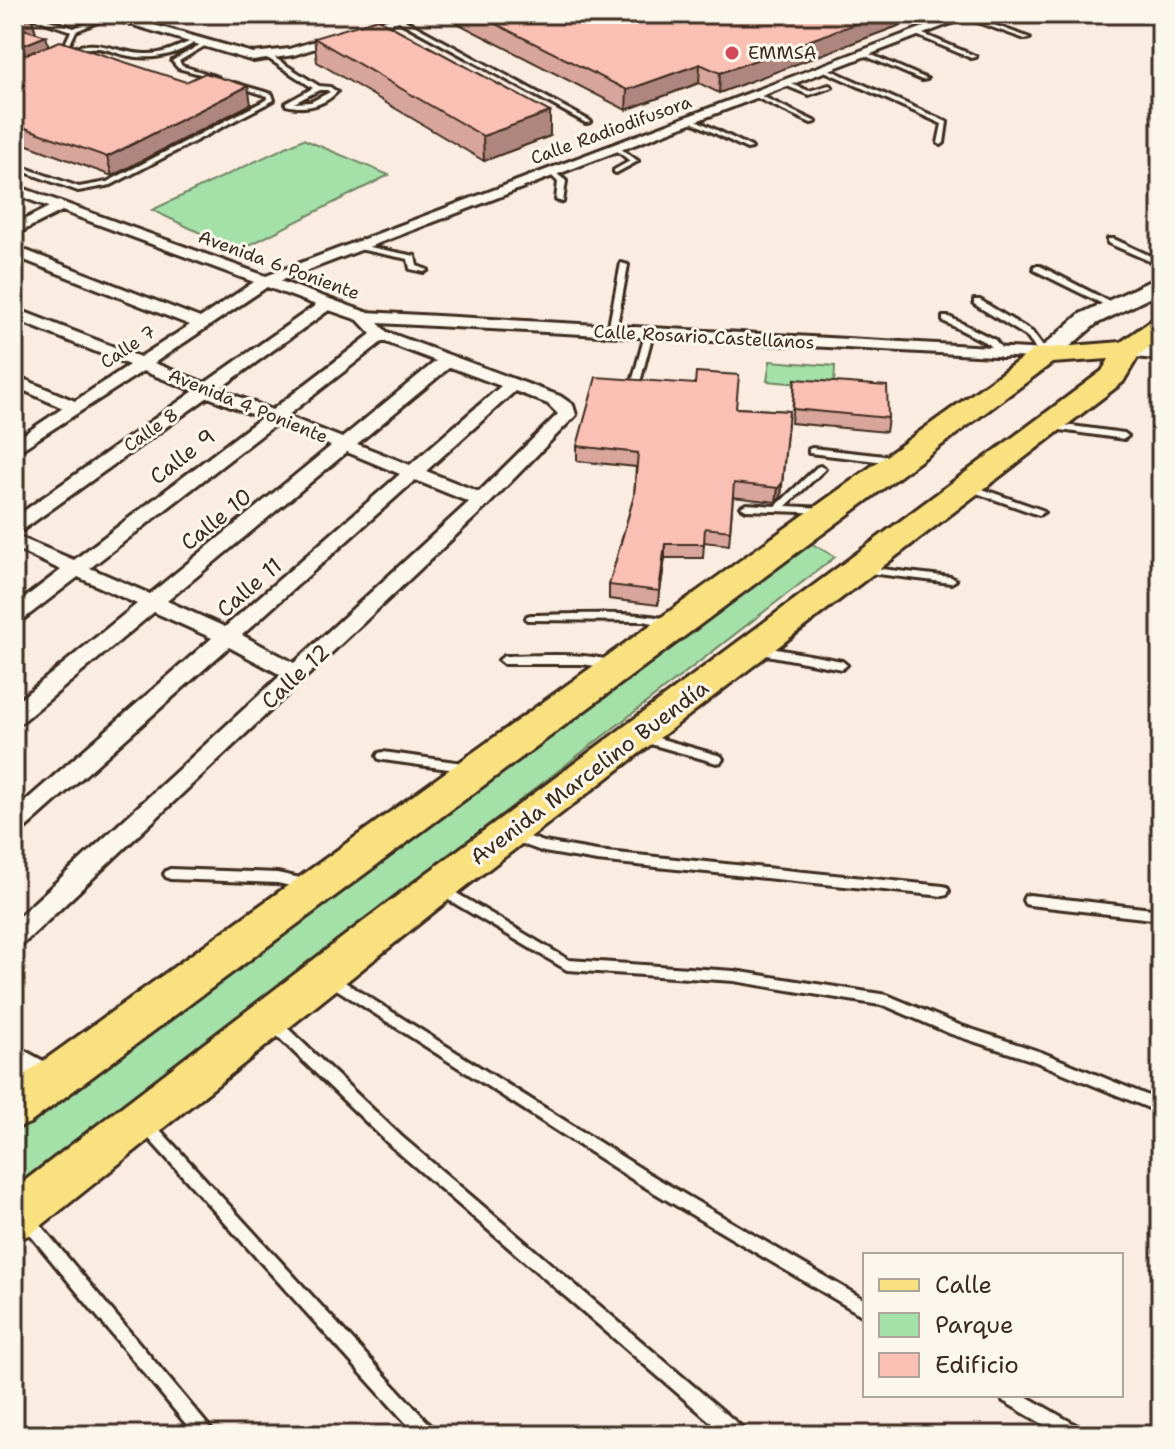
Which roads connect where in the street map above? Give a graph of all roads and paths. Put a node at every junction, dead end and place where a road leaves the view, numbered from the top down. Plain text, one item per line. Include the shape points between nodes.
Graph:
1 (24, 14) edge
2 (415, 14) edge
3 (1061, 14) edge
4 (105, 15) edge
5 (967, 15) edge
6 (399, 19) junction
7 (1078, 20) dead end
8 (74, 30) junction
9 (916, 33) junction
10 (1027, 38) dead end
11 (200, 42) junction
12 (863, 53) junction
13 (268, 56) junction
14 (973, 57) dead end
15 (822, 68) junction
16 (220, 79) edge
17 (924, 79) dead end
18 (233, 83) edge
19 (784, 83) junction
20 (829, 87) dead end
21 (318, 88) junction
22 (755, 95) junction
23 (692, 120) junction
24 (588, 122) dead end
25 (813, 122) dead end
26 (941, 143) dead end
27 (617, 148) junction
28 (749, 148) dead end
29 (14, 166) edge
30 (616, 171) dead end
31 (551, 172) junction
32 (14, 189) edge
33 (560, 200) dead end
34 (61, 206) junction
35 (14, 231) edge
36 (1111, 241) dead end
37 (357, 246) junction
38 (14, 251) edge
39 (1161, 264) edge
40 (624, 265) dead end
41 (1037, 268) dead end
42 (424, 270) dead end
43 (266, 281) junction
44 (1161, 283) edge
45 (977, 302) dead end
46 (327, 304) junction
47 (1114, 306) junction
48 (14, 313) edge
49 (364, 317) junction
50 (946, 319) dead end
51 (200, 323) junction
52 (1161, 326) edge
53 (612, 331) junction
54 (649, 333) junction
55 (381, 335) junction
56 (1128, 350) junction
57 (1161, 353) edge
58 (1003, 355) junction
59 (1045, 355) junction
60 (449, 359) junction
61 (141, 363) junction
62 (14, 380) edge
63 (514, 383) junction
64 (635, 386) edge
65 (207, 390) junction
66 (75, 407) junction
67 (567, 409) joint
68 (273, 416) junction
69 (1047, 426) junction
70 (1124, 436) dead end
71 (346, 445) junction
72 (14, 449) edge
73 (812, 451) dead end
74 (901, 461) junction
75 (820, 469) dead end
76 (416, 472) junction
77 (965, 486) junction
78 (482, 500) junction
79 (746, 507) dead end
80 (779, 508) junction
81 (830, 512) junction
82 (1039, 512) dead end
83 (14, 527) edge
84 (14, 541) edge
85 (75, 569) junction
86 (856, 569) junction
87 (951, 580) dead end
88 (152, 602) junction
89 (14, 616) edge
90 (531, 618) dead end
91 (677, 624) junction
92 (228, 637) junction
93 (751, 649) junction
94 (504, 660) dead end
95 (620, 665) junction
96 (842, 665) dead end
97 (297, 674) junction
98 (14, 716) edge
99 (635, 736) junction
100 (383, 756) dead end
101 (717, 759) dead end
102 (477, 770) junction
103 (14, 825) edge
104 (506, 834) junction
105 (170, 874) dead end
106 (316, 887) junction
107 (437, 887) junction
108 (943, 891) dead end
109 (1029, 900) dead end
110 (1161, 915) edge
111 (14, 937) edge
112 (325, 975) junction
113 (269, 1019) junction
114 (14, 1057) edge
115 (52, 1080) junction
116 (1161, 1107) edge
117 (14, 1108) edge
118 (140, 1119) junction
119 (18, 1215) edge
120 (863, 1308) edge
121 (1012, 1397) edge
122 (205, 1435) edge
123 (428, 1435) edge
124 (738, 1435) edge
125 (1077, 1435) edge

1 - 8 lane
2 - 6 street
3 - 7 lane
4 - 8 lane
4 - 11 street
5 - 9 street, Calle Radiodifusora
5 - 10 lane
6 - 13 street
6 - 24 lane
8 - 11 lane via 66,47 54,55 94,43 158,56
9 - 12 street, Calle Radiodifusora
9 - 14 lane
11 - 13 street via 253,57
11 - 16 lane via 175,61
12 - 15 street, Calle Radiodifusora
12 - 17 lane
13 - 21 lane
15 - 19 street, Calle Radiodifusora
15 - 26 lane via 945,123
18 - 29 lane via 270,95 271,100 109,184 78,189
19 - 20 lane via 809,93
19 - 22 street, Calle Radiodifusora
21 - 21 lane via 334,92 306,106 288,104
22 - 23 street, Calle Radiodifusora
22 - 25 lane
23 - 27 street, Calle Radiodifusora
23 - 28 lane
27 - 30 lane via 635,161
27 - 31 street, Calle Radiodifusora
31 - 33 lane via 562,181
31 - 37 street, Calle Radiodifusora
32 - 34 street, Avenida 6 Poniente
34 - 35 street
34 - 43 street, Avenida 6 Poniente
36 - 39 lane
37 - 42 lane via 412,258 413,267
37 - 43 street, Calle Radiodifusora
38 - 51 street
40 - 53 lane
41 - 47 lane
43 - 46 street, Avenida 6 Poniente
43 - 51 street, Calle 7
44 - 47 street
45 - 59 lane via 1029,334
46 - 49 street, Avenida 6 Poniente
46 - 65 street, Calle 8
47 - 59 street via 1088,319
48 - 61 street, Avenida 4 Poniente
49 - 53 street, Calle Rosario Castellanos
49 - 55 street, Avenida 6 Poniente
50 - 58 lane via 992,342
51 - 61 street, Calle 7
52 - 56 main road, Avenida Marcelino Buendía
53 - 54 street, Calle Rosario Castellanos
54 - 58 street, Calle Rosario Castellanos
54 - 64 lane
55 - 60 street, Avenida 6 Poniente
55 - 68 street, Calle 9
56 - 57 street
56 - 59 main road
56 - 69 main road, Avenida Marcelino Buendía via 1113,376
58 - 59 street, Calle Rosario Castellanos
59 - 74 main road
60 - 63 street, Avenida 6 Poniente
60 - 71 street, Calle 10
61 - 65 street, Avenida 4 Poniente
61 - 66 street, Calle 7
62 - 66 street
63 - 67 street, Avenida 6 Poniente
63 - 76 street, Calle 11
65 - 68 street, Avenida 4 Poniente
65 - 83 street, Calle 8
66 - 72 street, Calle 7
67 - 78 street, Calle 12 via 563,421
68 - 71 street, Avenida 4 Poniente
68 - 85 street, Calle 9
69 - 70 lane
69 - 77 main road, Avenida Marcelino Buendía
71 - 76 street, Avenida 4 Poniente
71 - 88 street, Calle 10
73 - 74 lane
74 - 81 main road
75 - 80 lane
76 - 78 street, Avenida 4 Poniente
76 - 92 street, Calle 11
77 - 82 lane
77 - 86 main road, Avenida Marcelino Buendía
78 - 97 street, Calle 12
79 - 80 lane
80 - 81 lane
81 - 91 main road
84 - 85 street
85 - 88 street
85 - 89 street, Calle 9
86 - 87 lane
86 - 93 main road, Avenida Marcelino Buendía
88 - 92 street
88 - 98 street, Calle 10
90 - 91 lane via 643,618
91 - 95 main road
92 - 97 street
92 - 103 street, Calle 11
93 - 96 lane
93 - 99 main road, Avenida Marcelino Buendía
94 - 95 lane
95 - 102 main road
97 - 111 street, Calle 12
99 - 101 lane
99 - 104 main road, Avenida Marcelino Buendía
100 - 102 lane
102 - 106 main road
104 - 107 main road, Avenida Marcelino Buendía
104 - 108 lane via 597,856
105 - 106 lane via 277,878
106 - 115 main road
107 - 112 main road, Avenida Marcelino Buendía
107 - 116 lane via 567,965 734,976 887,1001
109 - 110 lane
112 - 113 main road, Avenida Marcelino Buendía
112 - 120 lane via 643,1178
113 - 118 main road, Avenida Marcelino Buendía
113 - 124 lane via 396,1141
114 - 115 street
115 - 117 main road
118 - 119 main road, Avenida Marcelino Buendía
118 - 123 lane
119 - 122 lane
121 - 125 lane

